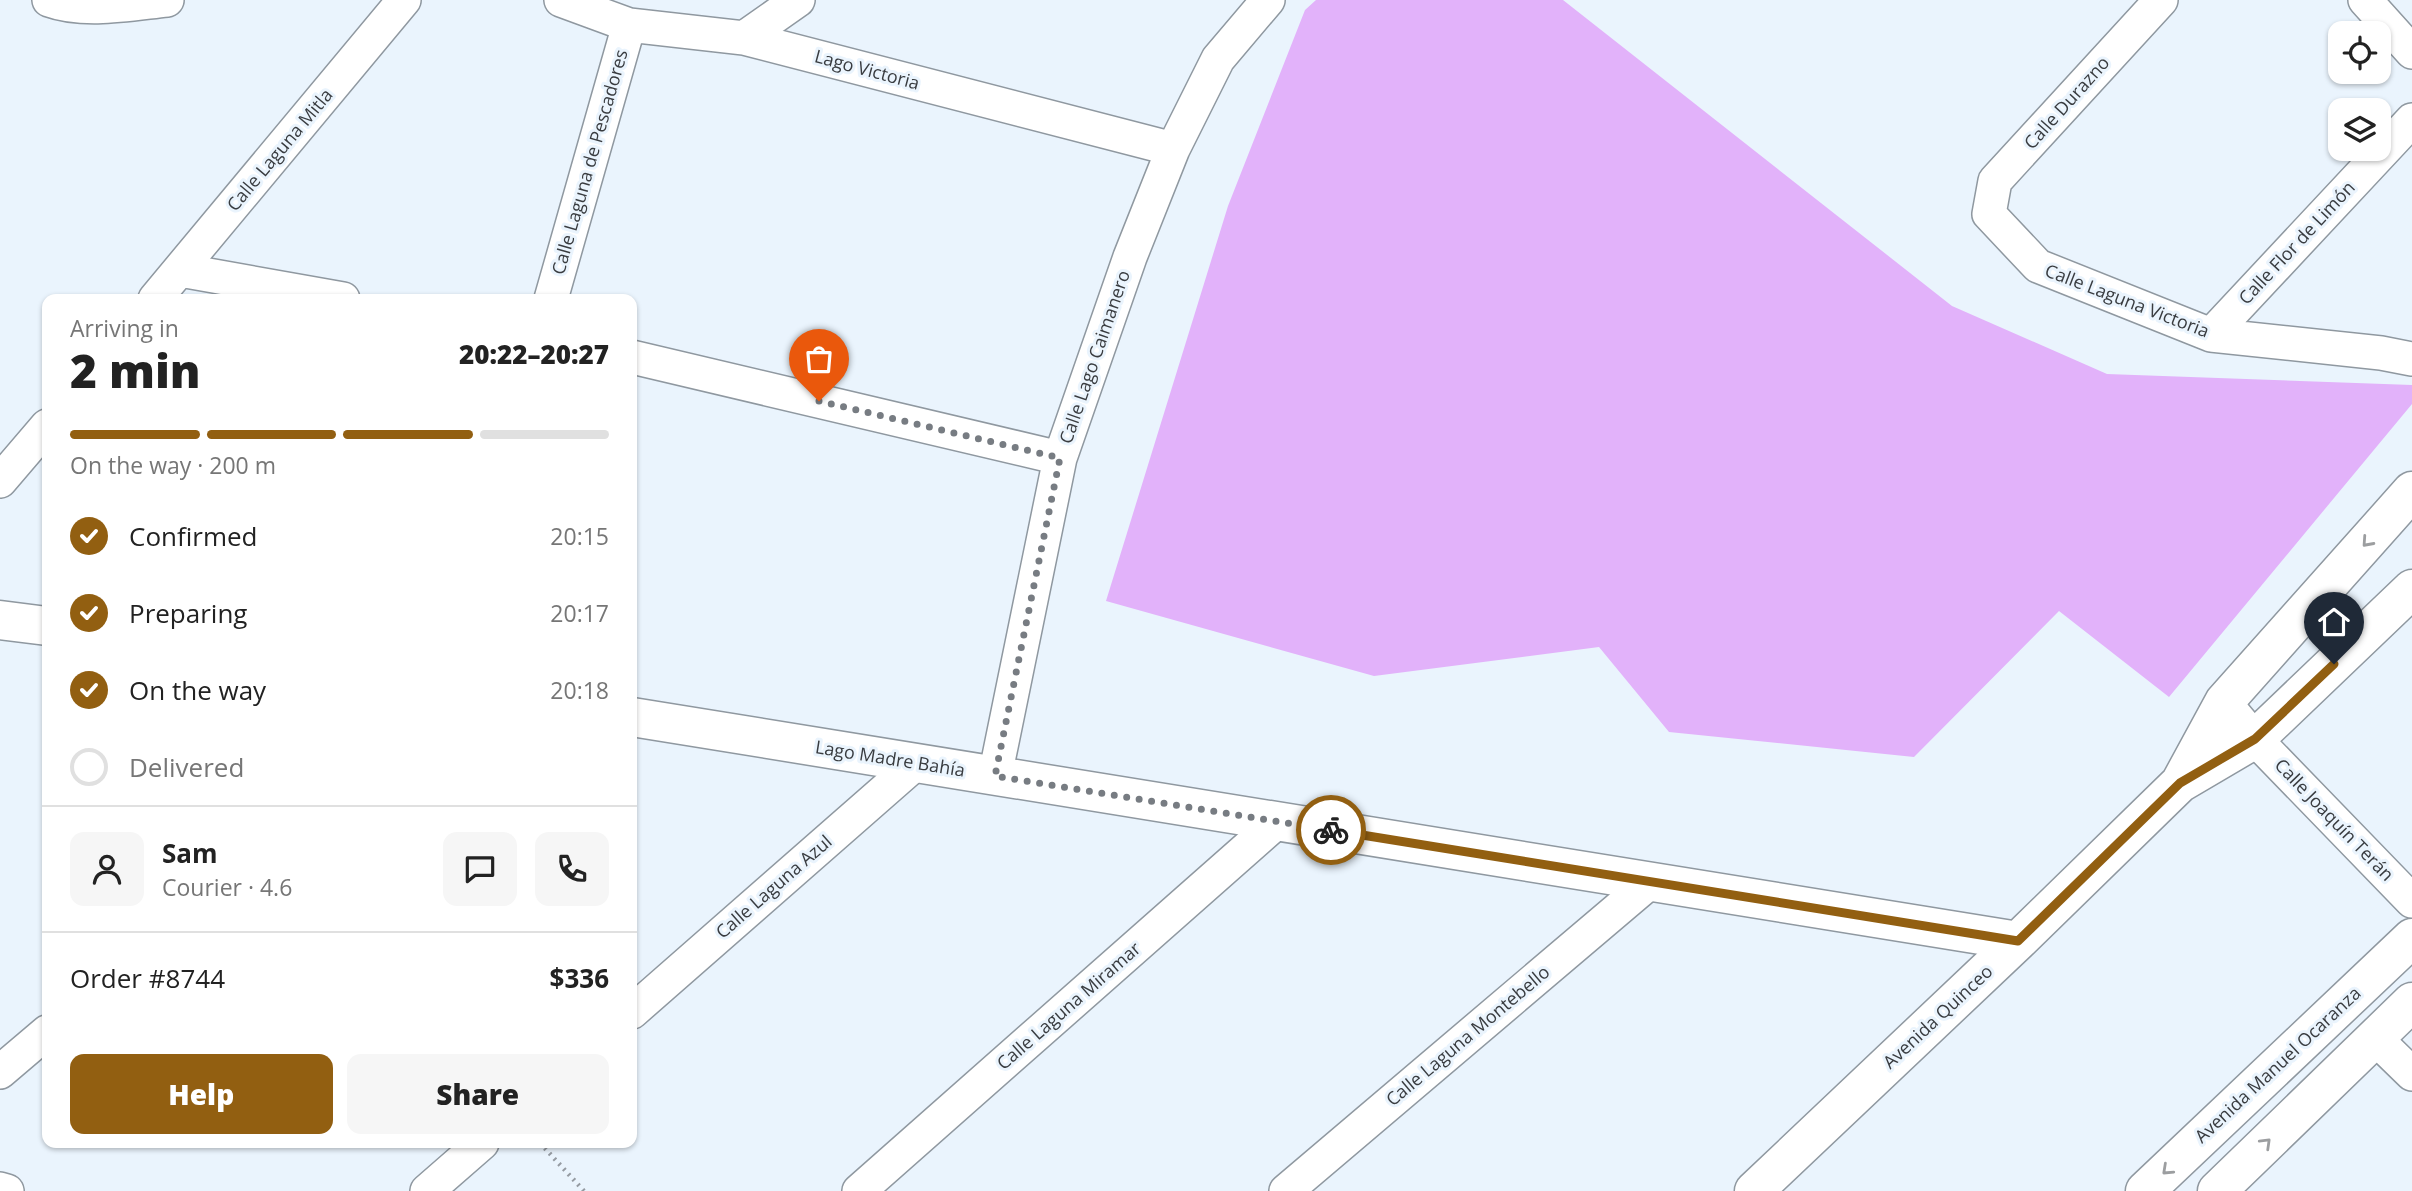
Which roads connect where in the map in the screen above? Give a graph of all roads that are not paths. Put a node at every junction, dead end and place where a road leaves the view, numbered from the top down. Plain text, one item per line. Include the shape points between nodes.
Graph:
1 (49, 0) edge
2 (167, 0) edge
3 (404, 0) edge
4 (561, 0) edge
5 (798, 0) edge
6 (1268, 0) edge
7 (2161, 0) edge
8 (2365, 0) edge
9 (629, 25) junction
10 (744, 38) junction
11 (2412, 52) edge
12 (2412, 120) edge
13 (1173, 149) junction
14 (1989, 214) joint
15 (180, 270) junction
16 (159, 294) edge
17 (315, 294) edge
18 (552, 294) edge
19 (2211, 335) junction
20 (637, 358) edge
21 (2412, 359) edge
22 (42, 432) edge
23 (1060, 458) junction
24 (0, 481) edge
25 (2412, 491) edge
26 (2412, 589) edge
27 (0, 620) edge
28 (42, 625) edge
29 (2224, 702) junction
30 (637, 718) edge
31 (2255, 739) junction
32 (916, 763) junction
33 (995, 776) junction
34 (2180, 783) junction
35 (1278, 821) junction
36 (1650, 882) junction
37 (2412, 901) edge
38 (2412, 938) edge
39 (2018, 941) junction
40 (2412, 1002) edge
41 (637, 1008) edge
42 (42, 1036) edge
43 (2375, 1038) junction
44 (0, 1072) edge
45 (2412, 1074) edge
46 (476, 1148) edge
47 (0, 1189) edge
48 (7, 1191) edge
49 (427, 1191) edge
50 (859, 1191) edge
51 (1286, 1191) edge
52 (1754, 1191) edge
53 (2145, 1191) edge
54 (2217, 1191) edge

1 - 2 street via 106,6
3 - 15 street, Calle Laguna Mitla
4 - 9 street, Lago Victoria
5 - 10 street
6 - 13 street, Calle Lago Caimanero via 1218,60
7 - 14 street, Calle Durazno via 1995,181
8 - 11 street
9 - 10 street, Lago Victoria
9 - 18 street, Calle Laguna de Pescadores
10 - 13 street, Lago Victoria
12 - 19 street, Calle Flor de Limón
13 - 23 street, Calle Lago Caimanero
14 - 19 street, Calle Laguna Victoria via 2038,266
15 - 16 street, Calle Laguna Mitla
15 - 17 street
19 - 21 street, Calle Laguna Victoria
20 - 23 street
22 - 24 street
23 - 33 street, Calle Lago Caimanero
25 -> 29 street, Avenida Quinceo
26 - 31 street, Avenida Quinceo
27 - 28 street
29 - 31 street, Calle Joaquín Terán
29 - 34 street, Avenida Quinceo
30 - 32 street, Lago Madre Bahía
31 - 34 street, Avenida Quinceo
31 - 37 street, Calle Joaquín Terán
32 - 33 street, Lago Madre Bahía
32 - 41 street, Calle Laguna Azul
33 - 35 street, Lago Madre Bahía
34 - 39 street, Avenida Quinceo
35 - 36 street, Lago Madre Bahía
35 - 50 street, Calle Laguna Miramar
36 - 39 street, Lago Madre Bahía
36 - 51 street, Calle Laguna Montebello
38 -> 53 street, Avenida Manuel Ocaranza
39 - 52 street, Avenida Quinceo
40 - 43 street
42 - 44 street
43 - 45 street
54 -> 43 street
46 - 49 street
47 - 48 street

